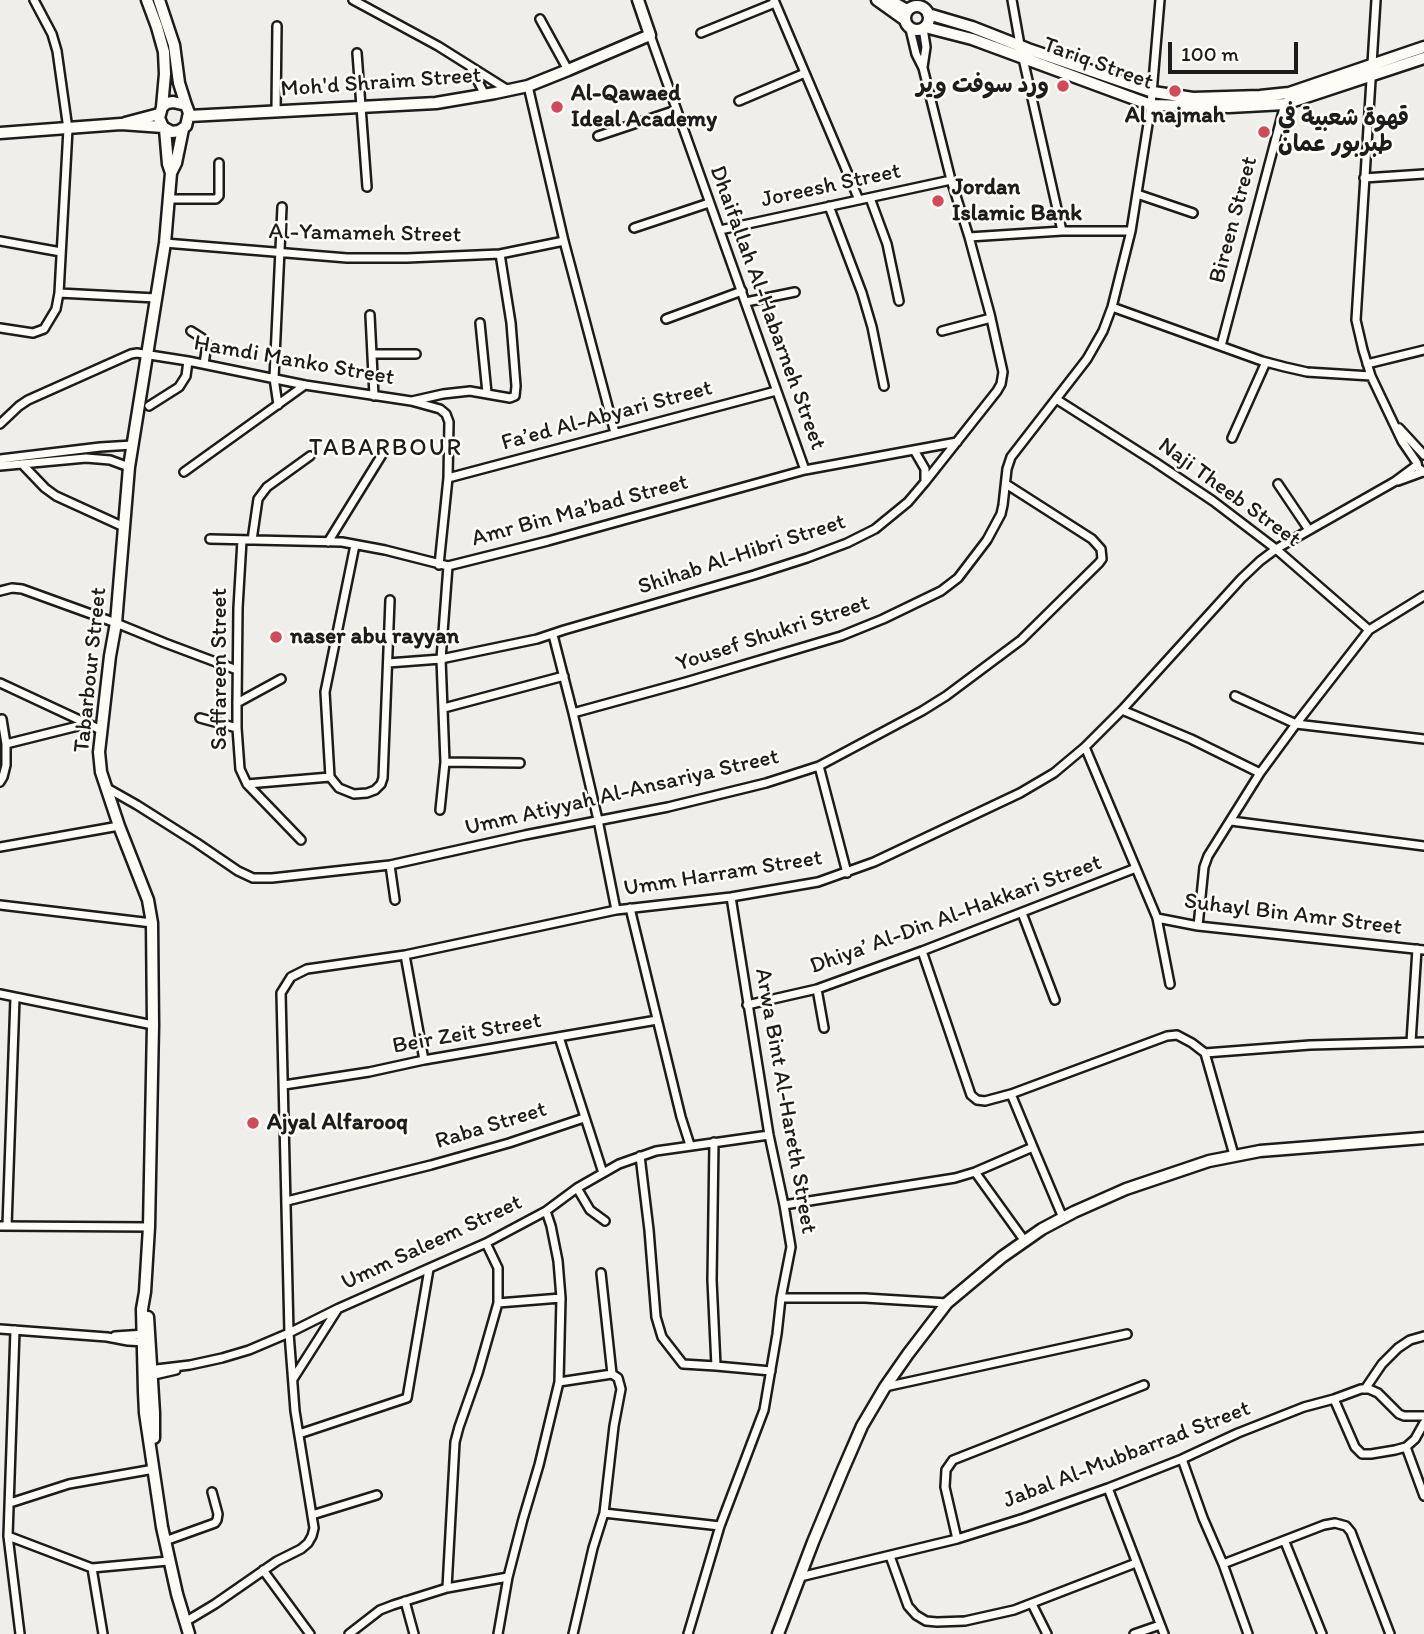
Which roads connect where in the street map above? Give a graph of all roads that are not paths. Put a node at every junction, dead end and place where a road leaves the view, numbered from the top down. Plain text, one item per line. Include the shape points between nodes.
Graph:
1 (34, 0) edge
2 (147, 0) edge
3 (159, 0) edge
4 (353, 0) edge
5 (638, 0) edge
6 (877, 0) edge
7 (889, 0) edge
8 (1012, 0) edge
9 (1160, 0) edge
10 (1376, 0) edge
11 (775, 1) edge
12 (923, 7) edge
13 (908, 14) edge
14 (540, 19) dead end
15 (277, 26) dead end
16 (924, 28) junction
17 (701, 33) dead end
18 (650, 34) junction
19 (1020, 45) junction
20 (1424, 47) edge
21 (357, 53) dead end
22 (1023, 57) junction
23 (1424, 58) edge
24 (470, 67) junction
25 (923, 68) junction
26 (568, 70) junction
27 (1373, 70) junction
28 (805, 73) junction
29 (527, 86) junction
30 (508, 90) junction
31 (1153, 92) junction
32 (485, 95) junction
33 (739, 101) dead end
34 (1285, 103) junction
35 (186, 105) junction
36 (1152, 105) junction
37 (360, 108) junction
38 (275, 110) junction
39 (676, 110) junction
40 (161, 111) junction
41 (189, 116) junction
42 (121, 124) junction
43 (164, 128) junction
44 (68, 129) junction
45 (183, 129) junction
46 (0, 133) edge
47 (598, 136) dead end
48 (219, 163) dead end
49 (172, 173) junction
50 (1424, 174) edge
51 (1364, 178) junction
52 (951, 180) junction
53 (367, 187) dead end
54 (1137, 194) junction
55 (870, 198) junction
56 (169, 199) junction
57 (859, 200) junction
58 (709, 203) junction
59 (830, 206) junction
60 (282, 207) dead end
61 (1192, 213) dead end
62 (634, 228) dead end
63 (720, 230) junction
64 (1062, 231) junction
65 (1131, 231) junction
66 (969, 237) junction
67 (0, 240) edge
68 (564, 241) junction
69 (164, 243) junction
70 (61, 252) junction
71 (281, 253) junction
72 (500, 254) junction
73 (742, 291) junction
74 (794, 292) dead end
75 (59, 293) junction
76 (156, 298) junction
77 (899, 301) dead end
78 (746, 302) junction
79 (1112, 307) junction
80 (370, 314) dead end
81 (991, 318) junction
82 (666, 319) dead end
83 (480, 323) dead end
84 (0, 327) edge
85 (191, 331) dead end
86 (942, 331) dead end
87 (1221, 346) junction
88 (1424, 350) edge
89 (147, 354) junction
90 (372, 354) junction
91 (416, 354) dead end
92 (188, 361) junction
93 (1266, 362) junction
94 (204, 364) junction
95 (1367, 364) junction
96 (1371, 376) junction
97 (274, 378) junction
98 (305, 385) junction
99 (884, 386) dead end
100 (776, 391) junction
101 (487, 393) junction
102 (374, 396) junction
103 (1056, 399) junction
104 (411, 401) junction
105 (278, 405) junction
106 (149, 406) dead end
107 (0, 424) edge
108 (615, 433) junction
109 (1232, 438) dead end
110 (957, 442) junction
111 (133, 445) junction
112 (914, 450) junction
113 (383, 453) dead end
114 (310, 456) dead end
115 (0, 459) edge
116 (1421, 460) edge
117 (22, 464) junction
118 (0, 466) edge
119 (129, 467) junction
120 (805, 470) junction
121 (184, 472) dead end
122 (1423, 472) edge
123 (448, 478) junction
124 (925, 482) junction
125 (1394, 482) junction
126 (1006, 484) junction
127 (1278, 484) dead end
128 (124, 527) junction
129 (1309, 530) junction
130 (210, 539) dead end
131 (242, 540) junction
132 (252, 540) junction
133 (328, 542) junction
134 (355, 545) junction
135 (1276, 549) junction
136 (439, 565) junction
137 (448, 566) junction
138 (0, 591) edge
139 (1424, 596) edge
140 (390, 600) dead end
141 (116, 623) junction
142 (1369, 631) junction
143 (552, 635) junction
144 (441, 659) junction
145 (388, 663) junction
146 (237, 670) junction
147 (564, 676) junction
148 (281, 679) dead end
149 (0, 683) edge
150 (1235, 696) dead end
151 (237, 703) junction
152 (444, 708) junction
153 (1122, 710) junction
154 (573, 713) junction
155 (200, 718) dead end
156 (2, 719) dead end
157 (1296, 723) junction
158 (86, 724) junction
159 (237, 728) junction
160 (101, 730) junction
161 (1424, 739) edge
162 (6, 744) junction
163 (1085, 747) junction
164 (445, 762) junction
165 (520, 763) dead end
166 (819, 766) junction
167 (1260, 772) junction
168 (330, 777) junction
169 (0, 782) edge
170 (247, 784) junction
171 (107, 788) junction
172 (440, 810) dead end
173 (598, 820) junction
174 (1231, 821) junction
175 (119, 826) junction
176 (300, 841) dead end
177 (1424, 846) edge
178 (0, 847) edge
179 (390, 865) junction
180 (1136, 868) junction
181 (846, 873) junction
182 (731, 897) junction
183 (396, 900) dead end
184 (0, 905) edge
185 (630, 908) junction
186 (616, 910) junction
187 (1022, 913) junction
188 (1157, 918) junction
189 (152, 923) junction
190 (1198, 926) junction
191 (1420, 949) edge
192 (922, 951) junction
193 (405, 955) junction
194 (1170, 984) dead end
195 (817, 989) junction
196 (0, 994) edge
197 (15, 998) junction
198 (1055, 1000) dead end
199 (747, 1004) junction
200 (657, 1020) junction
201 (153, 1025) junction
202 (824, 1028) dead end
203 (559, 1037) junction
204 (1411, 1042) junction
205 (1424, 1042) edge
206 (1205, 1053) junction
207 (424, 1060) junction
208 (284, 1086) junction
209 (1011, 1094) junction
210 (584, 1118) junction
211 (768, 1135) junction
212 (1424, 1138) edge
213 (714, 1142) junction
214 (690, 1145) junction
215 (1033, 1147) junction
216 (1234, 1155) junction
217 (640, 1156) junction
218 (975, 1172) junction
219 (603, 1173) junction
220 (577, 1188) junction
221 (287, 1201) junction
222 (784, 1205) junction
223 (546, 1211) junction
224 (1063, 1218) junction
225 (605, 1221) dead end
226 (4, 1226) edge
227 (149, 1227) junction
228 (1024, 1240) junction
229 (486, 1243) junction
230 (429, 1269) junction
231 (601, 1273) dead end
232 (561, 1298) junction
233 (781, 1298) junction
234 (498, 1303) junction
235 (947, 1303) junction
236 (337, 1309) junction
237 (0, 1329) edge
238 (15, 1330) junction
239 (289, 1333) junction
240 (1127, 1334) dead end
241 (1424, 1336) edge
242 (146, 1338) junction
243 (716, 1366) junction
244 (771, 1371) junction
245 (147, 1373) junction
246 (612, 1374) junction
247 (292, 1381) junction
248 (559, 1382) junction
249 (1144, 1385) dead end
250 (885, 1387) junction
251 (1365, 1389) junction
252 (1334, 1399) junction
253 (1424, 1416) edge
254 (1424, 1423) edge
255 (299, 1434) junction
256 (1406, 1447) junction
257 (1182, 1459) junction
258 (153, 1464) junction
259 (1108, 1488) junction
260 (212, 1492) dead end
261 (377, 1495) dead end
262 (1424, 1496) edge
263 (10, 1503) junction
264 (604, 1513) junction
265 (312, 1515) junction
266 (720, 1526) junction
267 (8, 1536) junction
268 (957, 1539) junction
269 (164, 1541) junction
270 (1285, 1542) junction
271 (890, 1556) junction
272 (168, 1561) junction
273 (1136, 1563) junction
274 (1223, 1564) junction
275 (92, 1568) junction
276 (263, 1570) junction
277 (508, 1577) junction
278 (800, 1577) junction
279 (447, 1588) junction
280 (405, 1601) junction
281 (1032, 1604) junction
282 (185, 1622) junction
283 (1160, 1625) junction
284 (20, 1634) edge
285 (103, 1634) edge
286 (189, 1634) edge
287 (310, 1634) edge
288 (349, 1634) edge
289 (414, 1634) edge
290 (498, 1634) edge
291 (573, 1634) edge
292 (688, 1634) edge
293 (778, 1634) edge
294 (1047, 1634) edge
295 (1134, 1634) edge
296 (1164, 1634) edge
297 (1248, 1634) edge
298 (1322, 1634) edge
299 (1390, 1634) edge

1 - 44 street via 55,43
2 - 40 street via 163,52
3 - 35 street
4 - 24 street
5 - 18 street, Dhaifallah Al-Habarneh Street
6 - 13 street
7 - 13 street
8 - 19 street
9 - 31 street, Yousef Shukri Street
10 - 27 street
11 - 17 street
11 - 28 street
12 - 13 street via 916,6
12 - 16 street via 928,21
12 - 19 street, Tariq Street
13 - 16 street, Tariq Street via 919,30
13 - 25 street, Shihab Al-Hibri Street
14 - 26 street
15 - 38 street
16 - 22 street, Tariq Street
16 - 25 street, Shihab Al-Hibri Street
18 - 26 street, Moh'd Shraim Street
18 - 39 street, Dhaifallah Al-Habarneh Street
19 - 22 street
19 - 31 street, Tariq Street
20 - 27 street, Tariq Street
21 - 37 street
22 - 36 street, Tariq Street
22 - 64 street
23 - 27 street, Tariq Street
24 - 30 street
24 - 32 street
25 - 52 street, Shihab Al-Hibri Street
26 - 29 street, Moh'd Shraim Street
27 - 31 street, Tariq Street via 1275,96 1193,98
27 - 34 street, Tariq Street
27 - 51 street
28 - 33 street
28 - 57 street
29 - 30 street, Moh'd Shraim Street
29 - 68 street
30 - 32 street, Moh'd Shraim Street
31 - 36 street, Yousef Shukri Street
32 - 37 street, Moh'd Shraim Street
34 - 36 street, Tariq Street
34 - 87 street, Bireen Street
35 - 40 street via 167,103
35 - 41 street
36 - 54 street, Yousef Shukri Street
37 - 38 street, Moh'd Shraim Street
37 - 53 street
38 - 41 street, Moh'd Shraim Street
39 - 47 street
39 - 58 street, Dhaifallah Al-Habarneh Street
40 - 42 street
40 - 43 street via 159,121
41 - 45 street
42 - 43 street
42 - 44 street
43 - 45 street via 172,132
43 - 49 street, Tabarbour Street
44 - 46 street
44 - 70 street
45 - 49 street, Tabarbour Street
48 - 56 street via 216,199
49 - 56 street, Tabarbour Street
50 - 51 street
51 - 95 street via 1356,320
52 - 55 street, Joreesh Street
52 - 66 street, Shihab Al-Hibri Street
54 - 61 street
54 - 65 street, Yousef Shukri Street
55 - 57 street, Joreesh Street
55 - 77 street via 887,244
56 - 69 street, Tabarbour Street
57 - 59 street, Joreesh Street
58 - 62 street
58 - 63 street, Dhaifallah Al-Habarneh Street
59 - 63 street, Joreesh Street
59 - 99 street via 862,293
60 - 71 street
63 - 73 street, Dhaifallah Al-Habarneh Street
64 - 65 street
64 - 66 street
65 - 79 street, Yousef Shukri Street
66 - 81 street, Shihab Al-Hibri Street
67 - 70 street
68 - 72 street, Al-Yamameh Street
68 - 108 street
69 - 71 street, Al-Yamameh Street
69 - 76 street, Tabarbour Street
70 - 75 street
71 - 72 street, Al-Yamameh Street via 346,258
71 - 97 street
72 - 101 street via 516,391 513,398
73 - 78 street, Dhaifallah Al-Habarneh Street
73 - 82 street
74 - 78 street
75 - 76 street
75 - 84 street via 54,315 44,329 33,333
76 - 89 street, Tabarbour Street
78 - 100 street, Dhaifallah Al-Habarneh Street
79 - 87 street
79 - 103 street, Yousef Shukri Street via 1092,351
80 - 90 street
81 - 86 street
81 - 110 street, Shihab Al-Hibri Street via 1003,378
83 - 101 street
85 - 94 street via 206,344
87 - 93 street
88 - 95 street
89 - 92 street, Hamdi Manko Street
89 - 107 street, Hamdi Manko Street via 131,354 28,400
89 - 111 street, Tabarbour Street
90 - 91 street
90 - 102 street
92 - 94 street, Hamdi Manko Street
92 - 106 street via 179,387
93 - 96 street via 1307,372
93 - 109 street
94 - 97 street, Hamdi Manko Street
95 - 96 street
96 - 116 street via 1396,425
97 - 98 street, Hamdi Manko Street
97 - 105 street
98 - 102 street, Hamdi Manko Street
98 - 105 street
100 - 108 street, Fa’ed Al-Abyari Street
100 - 120 street, Dhaifallah Al-Habarneh Street
101 - 104 street via 470,391
102 - 104 street, Hamdi Manko Street
103 - 126 street, Yousef Shukri Street via 1011,457
103 - 135 street, Naji Theeb Street via 1156,462
104 - 123 street, Hamdi Manko Street via 446,414
105 - 121 street
108 - 123 street, Fa’ed Al-Abyari Street
110 - 112 street, Amr Bin Ma’bad Street
110 - 124 street, Shihab Al-Hibri Street
111 - 115 street
111 - 119 street, Tabarbour Street
112 - 120 street, Amr Bin Ma’bad Street
112 - 124 street via 925,469
113 - 133 street
114 - 132 street via 267,487 258,499
116 - 122 street via 1418,468
116 - 125 street, Umm Harram Street
117 - 118 street
117 - 119 street via 95,458
117 - 128 street via 56,496
119 - 128 street, Tabarbour Street
120 - 137 street, Amr Bin Ma’bad Street
122 - 125 street, Umm Harram Street
123 - 136 street, Hamdi Manko Street
124 - 143 street, Shihab Al-Hibri Street via 908,502 862,537 754,575
125 - 129 street, Umm Harram Street
126 - 154 street, Yousef Shukri Street via 1001,514 987,540 958,578 941,591 841,636
126 - 166 street, Umm Atiyyah Al-Ansariya Street via 1092,539 1101,549 1099,564 1021,640 946,696
127 - 129 street
128 - 141 street, Tabarbour Street
129 - 135 street, Umm Harram Street
130 - 131 street, Amr Bin Ma’bad Street
131 - 132 street, Amr Bin Ma’bad Street
131 - 146 street, Saffareen Street
132 - 133 street, Amr Bin Ma’bad Street
133 - 134 street, Amr Bin Ma’bad Street
134 - 136 street, Amr Bin Ma’bad Street
134 - 168 street via 325,692
135 - 142 street, Naji Theeb Street
135 - 153 street, Umm Harram Street via 1241,579
136 - 137 street, Amr Bin Ma’bad Street
137 - 144 street
138 - 141 street via 22,589
139 - 142 street
140 - 145 street
141 - 146 street
141 - 160 street, Tabarbour Street
142 - 157 street
143 - 144 street, Shihab Al-Hibri Street
143 - 147 street
144 - 145 street
144 - 152 street
145 - 168 street via 381,784 371,792 354,794 338,788
146 - 151 street, Saffareen Street
147 - 152 street
147 - 154 street
148 - 151 street
149 - 158 street
150 - 157 street
151 - 159 street, Saffareen Street
152 - 164 street
153 - 163 street, Umm Harram Street
153 - 167 street
154 - 173 street
155 - 159 street
156 - 162 street
157 - 161 street
157 - 167 street
158 - 160 street
158 - 162 street
159 - 170 street, Saffareen Street via 239,763
160 - 171 street, Tabarbour Street via 100,765
162 - 169 street
163 - 180 street
163 - 181 street, Umm Harram Street via 1020,793
164 - 165 street
164 - 172 street
166 - 173 street, Umm Atiyyah Al-Ansariya Street via 709,797
166 - 181 street
167 - 174 street
168 - 170 street
170 - 176 street
171 - 175 street, Tabarbour Street
171 - 179 street, Umm Atiyyah Al-Ansariya Street via 253,878
173 - 179 street, Umm Atiyyah Al-Ansariya Street
173 - 186 street
174 - 177 street
174 - 190 street via 1205,863
175 - 178 street
175 - 189 street, Tabarbour Street via 148,900
179 - 183 street
180 - 187 street, Dhiya’ Al-Din Al-Hakkari Street
180 - 188 street
181 - 182 street, Umm Harram Street
182 - 185 street, Umm Harram Street
182 - 199 street, Arwa Bint Al-Hareth Street
184 - 189 street
185 - 186 street, Umm Harram Street
185 - 200 street
186 - 193 street, Umm Harram Street
187 - 192 street, Dhiya’ Al-Din Al-Hakkari Street
187 - 198 street
188 - 190 street, Suhayl Bin Amr Street
188 - 194 street
189 - 201 street, Tabarbour Street
190 - 191 street, Suhayl Bin Amr Street
191 - 204 street
192 - 195 street, Dhiya’ Al-Din Al-Hakkari Street
192 - 209 street via 971,1095 985,1101
193 - 207 street
193 - 208 street, Umm Harram Street via 307,969 286,982 281,993
195 - 199 street, Dhiya’ Al-Din Al-Hakkari Street
195 - 202 street
196 - 197 street
197 - 201 street
197 - 226 street
199 - 211 street, Arwa Bint Al-Hareth Street
200 - 203 street, Beir Zeit Street
200 - 214 street
201 - 227 street, Tabarbour Street
203 - 207 street, Beir Zeit Street
203 - 210 street, Raba Street
204 - 205 street
204 - 206 street
206 - 209 street via 1172,1035
206 - 216 street
207 - 208 street, Beir Zeit Street
208 - 221 street, Umm Harram Street
209 - 215 street
210 - 219 street, Raba Street
210 - 221 street, Raba Street via 457,1158
211 - 213 street, Umm Saleem Street
211 - 222 street, Arwa Bint Al-Hareth Street
212 - 216 street
213 - 214 street, Umm Saleem Street
213 - 243 street
214 - 217 street, Umm Saleem Street
215 - 218 street
215 - 224 street
216 - 224 street via 1163,1176
217 - 219 street, Umm Saleem Street
217 - 243 street via 657,1325 679,1361 688,1366
218 - 222 street
218 - 228 street
219 - 220 street, Umm Saleem Street
220 - 223 street, Umm Saleem Street
220 - 225 street via 590,1210
221 - 239 street, Umm Harram Street
222 - 233 street, Arwa Bint Al-Hareth Street via 791,1247
223 - 229 street, Umm Saleem Street
223 - 232 street
224 - 228 street
226 - 227 street
227 - 242 street, Tabarbour Street
228 - 235 street
229 - 230 street, Umm Saleem Street
229 - 234 street via 498,1268
230 - 236 street, Umm Saleem Street
230 - 255 street via 407,1398
231 - 246 street
232 - 234 street
232 - 248 street
233 - 235 street
233 - 244 street, Arwa Bint Al-Hareth Street
234 - 279 street via 455,1442
235 - 250 street
236 - 239 street, Umm Saleem Street
236 - 247 street
237 - 238 street
238 - 242 street
238 - 263 street
239 - 245 street, Umm Saleem Street via 222,1359
239 - 247 street, Umm Harram Street
240 - 250 street
241 - 251 street via 1398,1348
242 - 245 street, Tabarbour Street
243 - 244 street
244 - 266 street, Arwa Bint Al-Hareth Street via 764,1410
245 - 258 street, Tabarbour Street via 154,1413
246 - 248 street
246 - 264 street via 618,1377 621,1389
247 - 255 street, Umm Harram Street
248 - 277 street
249 - 268 street via 953,1460 946,1470 945,1487
250 - 278 street via 849,1455
251 - 252 street, Jabal Al-Mubbarrad Street
251 - 253 street via 1378,1393 1399,1414
252 - 256 street via 1362,1454
252 - 257 street, Jabal Al-Mubbarrad Street via 1263,1423
254 - 256 street
255 - 265 street, Umm Harram Street
256 - 262 street
257 - 259 street, Jabal Al-Mubbarrad Street
257 - 274 street
258 - 263 street
258 - 269 street, Tabarbour Street
259 - 268 street, Jabal Al-Mubbarrad Street
259 - 273 street
260 - 269 street via 218,1514 215,1523
261 - 265 street
263 - 267 street
264 - 266 street
264 - 291 street
265 - 276 street via 314,1528 308,1543
266 - 292 street, Arwa Bint Al-Hareth Street
267 - 275 street
267 - 284 street
268 - 271 street, Jabal Al-Mubbarrad Street
269 - 272 street, Tabarbour Street
270 - 274 street
270 - 298 street
270 - 299 street via 1324,1525 1346,1527
271 - 278 street, Jabal Al-Mubbarrad Street
271 - 281 street via 908,1606 926,1620 965,1621
272 - 275 street
272 - 282 street, Tabarbour Street
273 - 281 street
273 - 283 street
274 - 297 street
275 - 285 street
276 - 282 street
276 - 287 street
277 - 279 street
277 - 290 street
278 - 293 street
279 - 280 street
280 - 288 street via 380,1610
280 - 289 street
281 - 294 street
282 - 286 street, Tabarbour Street
283 - 295 street
283 - 296 street

